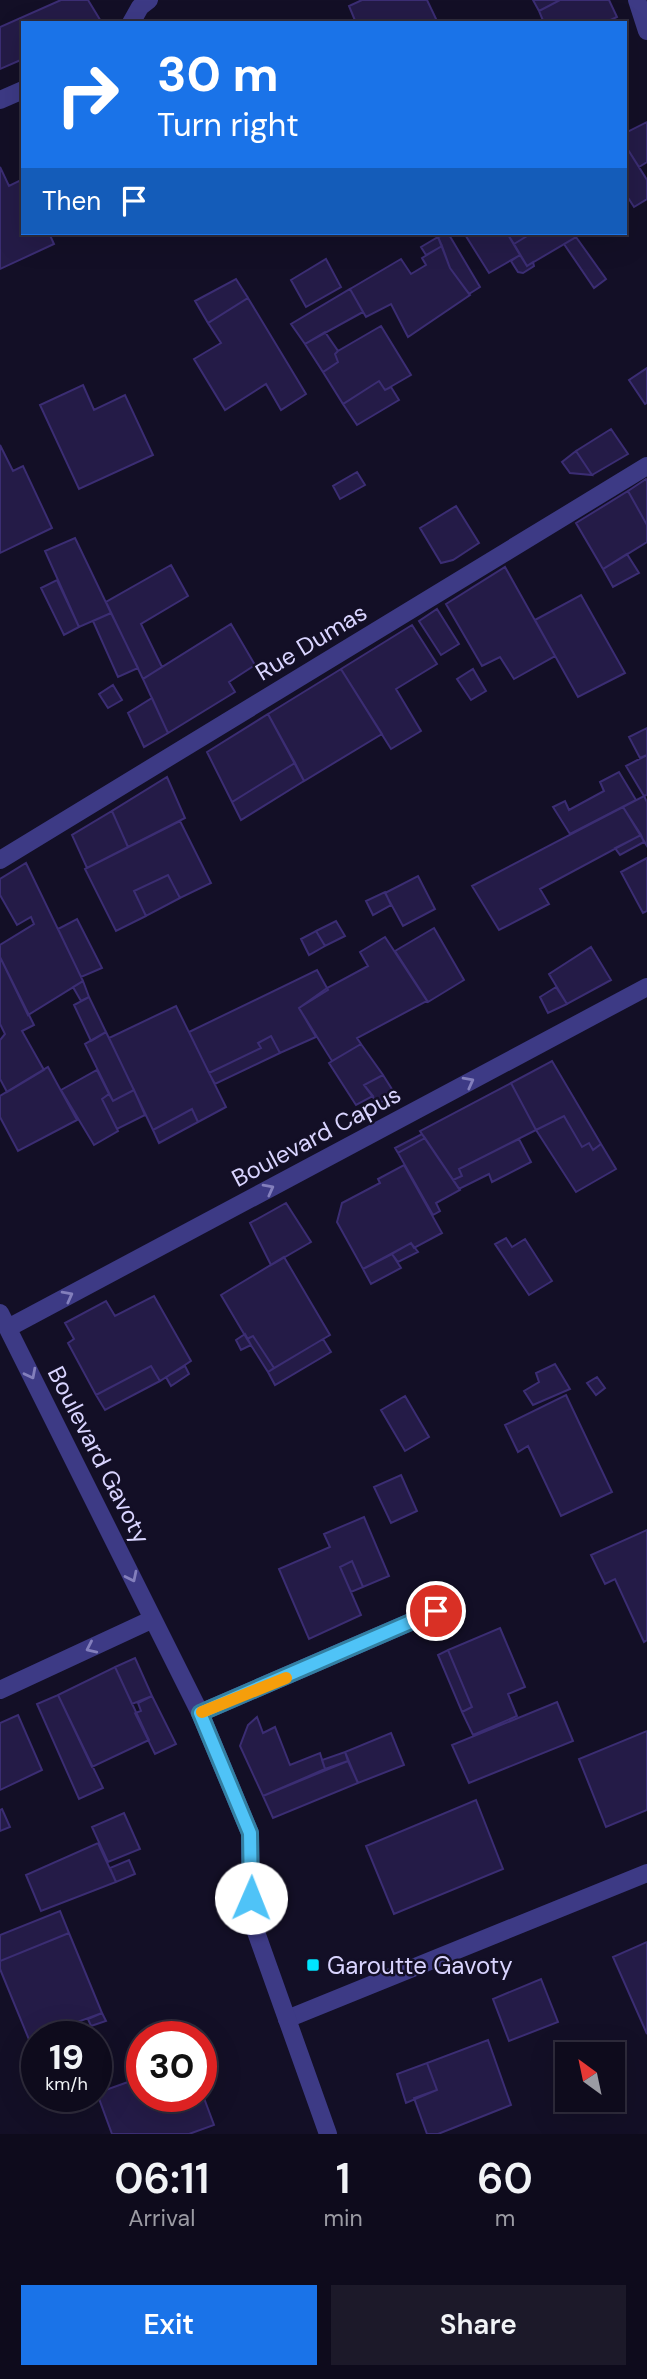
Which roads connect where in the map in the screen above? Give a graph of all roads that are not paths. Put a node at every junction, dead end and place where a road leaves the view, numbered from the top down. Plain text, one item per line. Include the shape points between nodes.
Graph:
1 (149, 0) edge
2 (637, 0) edge
3 (132, 21) edge
4 (647, 31) edge
5 (21, 91) edge
6 (0, 100) edge
7 (647, 466) edge
8 (0, 860) edge
9 (647, 987) edge
10 (4, 1321) edge
11 (436, 1611) dead end
12 (153, 1619) junction
13 (0, 1690) edge
14 (200, 1713) junction
15 (647, 1873) edge
16 (287, 2019) junction
17 (328, 2134) edge

1 - 3 street
2 - 4 street
5 - 6 street
7 - 8 street, Rue Dumas
10 -> 9 street, Boulevard Capus
10 -> 12 street, Boulevard Gavoty
11 - 14 street
12 -> 13 street
12 - 14 street, Boulevard Gavoty
14 - 16 street, Boulevard Gavoty via 250,1833 251,1918
15 - 16 street
16 - 17 street, Boulevard Gavoty

